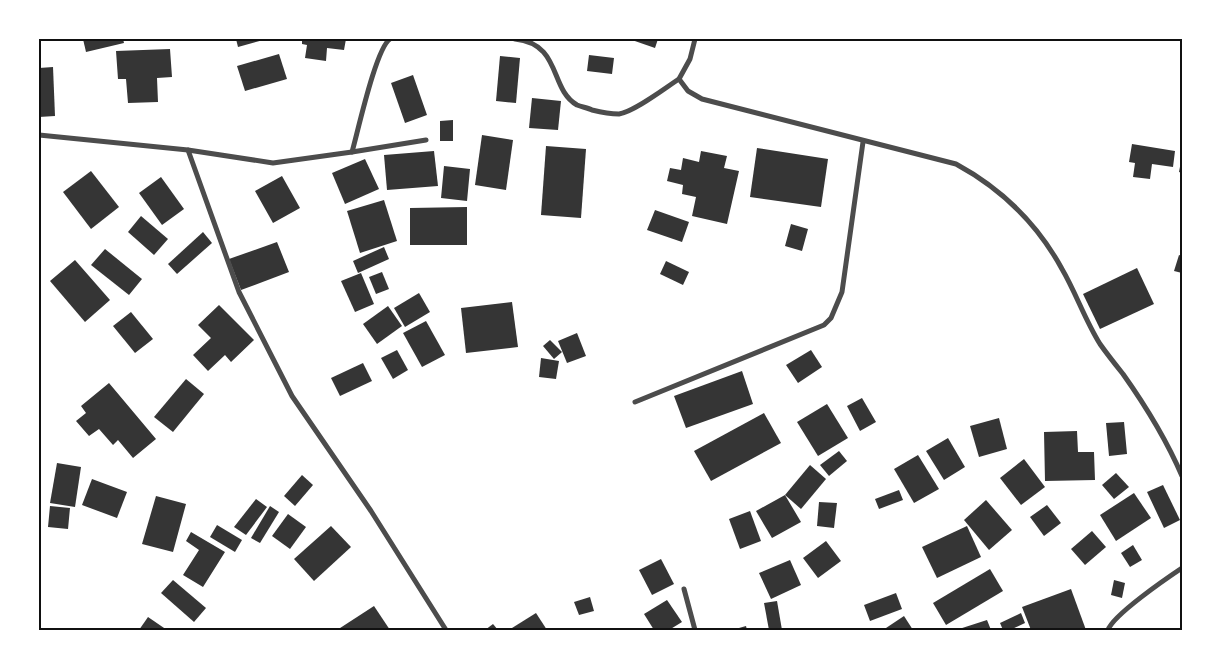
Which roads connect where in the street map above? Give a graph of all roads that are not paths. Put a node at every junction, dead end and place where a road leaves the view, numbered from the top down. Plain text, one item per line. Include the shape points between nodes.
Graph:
1 (390, 39) edge
2 (515, 39) edge
3 (695, 39) edge
4 (679, 79) junction
5 (39, 135) edge
6 (426, 140) dead end
7 (863, 142) junction
8 (188, 150) junction
9 (352, 152) junction
10 (635, 402) dead end
11 (1182, 476) edge
12 (1182, 568) edge
13 (684, 589) dead end
14 (446, 630) edge
15 (695, 630) edge
16 (1108, 630) edge

1 - 9 street via 385,42 377,61
2 - 4 street via 525,40 542,49 552,62 567,95 577,105 598,111 620,114
3 - 4 street
4 - 7 street via 688,91 702,99
5 - 8 street
6 - 9 street
7 - 10 street via 842,292 831,318 824,325
7 - 11 street via 956,164 983,178 1024,214 1063,270 1088,325 1147,412
8 - 9 street via 273,163
8 - 14 street via 239,292 292,396 371,511
12 - 16 street via 1132,605
13 - 15 street

